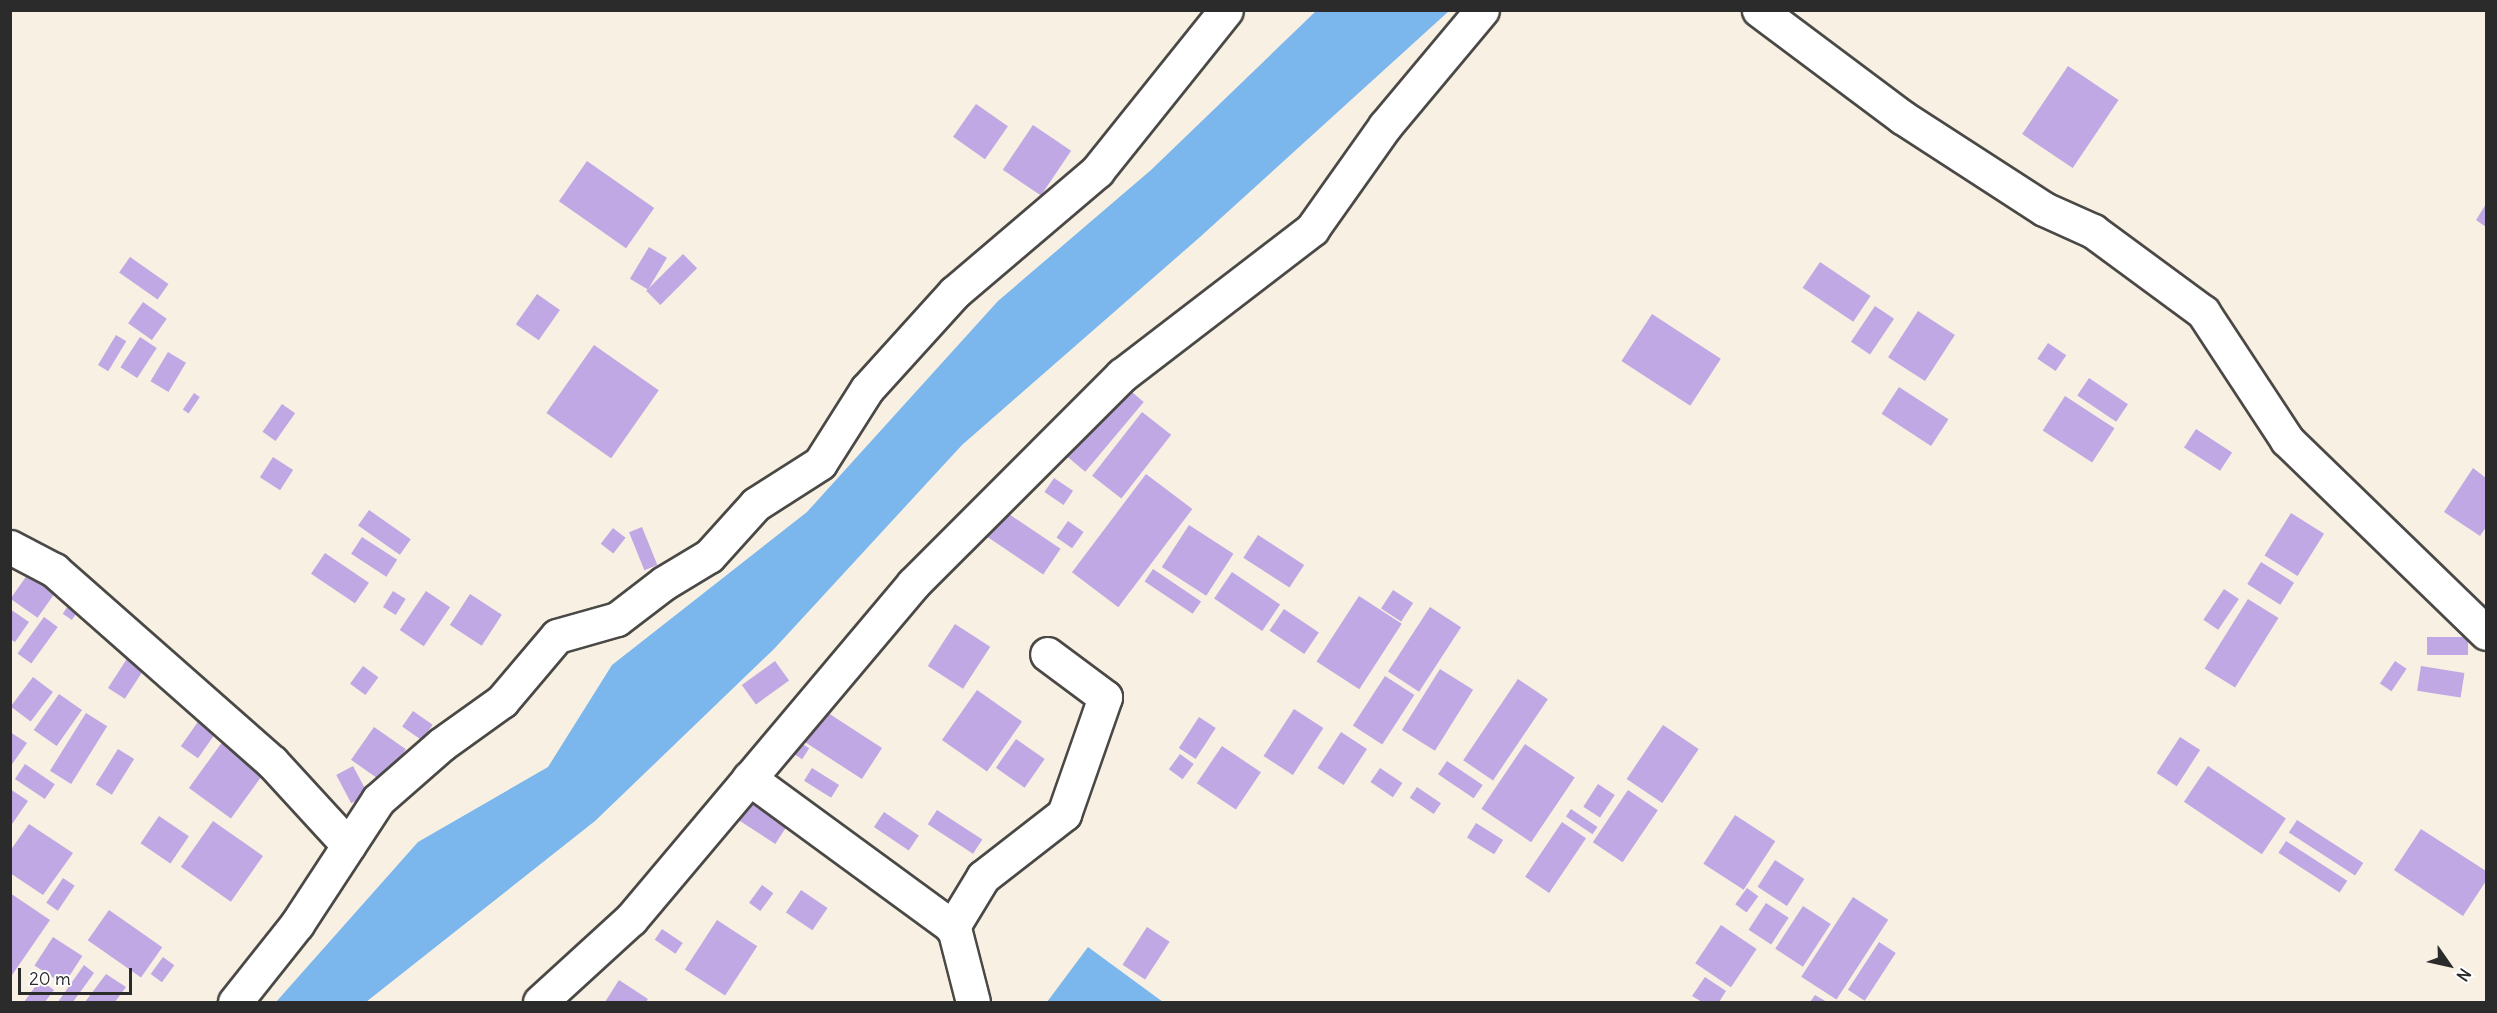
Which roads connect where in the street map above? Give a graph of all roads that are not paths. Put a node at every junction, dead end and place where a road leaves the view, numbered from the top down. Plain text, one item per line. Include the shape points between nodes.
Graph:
1 (1482, 10) edge
2 (1759, 10) edge
3 (1216, 14) edge
4 (10, 547) edge
5 (2487, 633) edge
6 (1047, 654) dead end
7 (748, 778) junction
8 (348, 845) junction
9 (953, 928) junction
10 (235, 1002) edge
11 (540, 1002) edge
12 (973, 1002) edge

1 - 7 street via 1385,126 1312,229 1122,375 914,584
2 - 5 street via 1920,129 2044,209 2093,231 2203,312 2287,440
3 - 8 street via 1097,171 955,292 867,388 820,463 756,504 709,556 664,583 617,619 557,636 502,701 442,744 378,800
4 - 8 street via 62,578 272,762
6 - 9 street via 1105,697 1064,814 983,878
7 - 9 street
7 - 11 street via 632,919
8 - 10 street via 297,924
9 - 12 street

